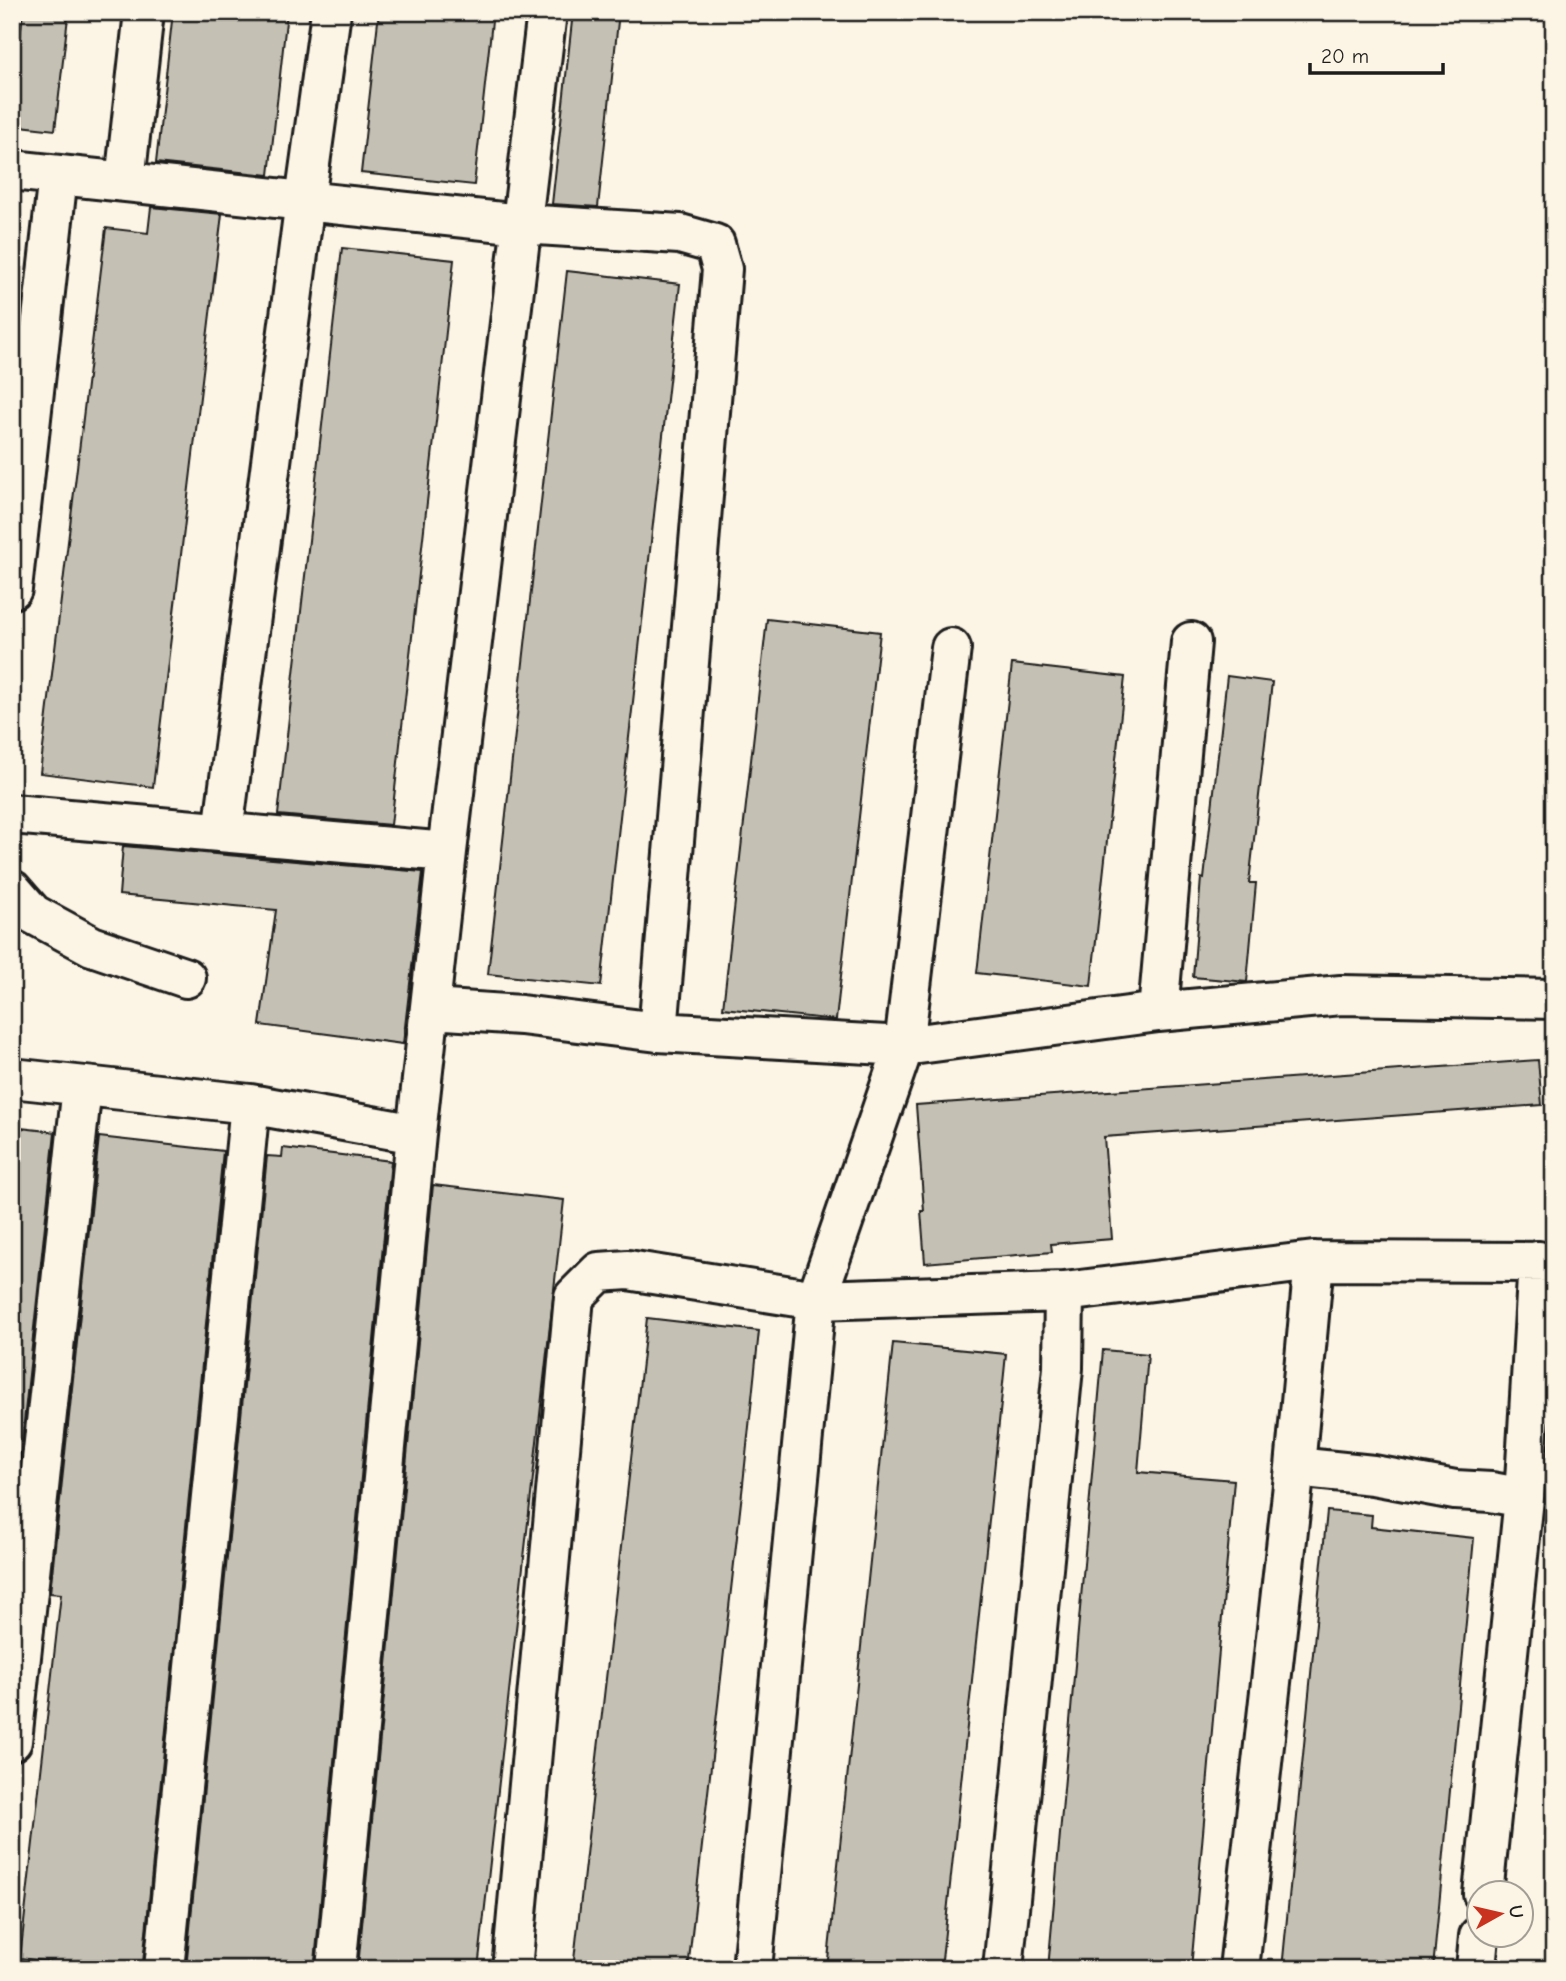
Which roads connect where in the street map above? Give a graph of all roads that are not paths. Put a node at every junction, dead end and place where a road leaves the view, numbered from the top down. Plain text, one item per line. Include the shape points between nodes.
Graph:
1 (144, 12) edge
2 (331, 12) edge
3 (547, 12) edge
4 (12, 170) edge
5 (58, 175) junction
6 (125, 181) junction
7 (305, 200) junction
8 (523, 224) junction
9 (12, 589) edge
10 (1191, 642) dead end
11 (951, 648) dead end
12 (12, 814) edge
13 (223, 832) junction
14 (447, 852) junction
15 (12, 890) edge
16 (186, 978) dead end
17 (1554, 999) edge
18 (431, 1009) junction
19 (1158, 1012) junction
20 (658, 1032) junction
21 (904, 1046) junction
22 (12, 1078) edge
23 (82, 1086) junction
24 (250, 1104) junction
25 (416, 1134) junction
26 (1314, 1261) junction
27 (1546, 1261) edge
28 (1064, 1292) junction
29 (816, 1300) junction
30 (1295, 1467) junction
31 (1524, 1498) junction
32 (12, 1741) edge
33 (1484, 1880) edge
34 (1478, 1950) edge
35 (164, 1969) edge
36 (336, 1969) edge
37 (512, 1969) edge
38 (752, 1969) edge
39 (1003, 1969) edge
40 (1239, 1969) edge
41 (1476, 1969) edge

1 - 6 street
2 - 7 street
3 - 8 street
4 - 5 street
5 - 6 street
5 - 9 street
6 - 7 street
7 - 8 street
7 - 13 street
8 - 14 street
8 - 20 street via 680,234 715,244 722,269
10 - 19 street
11 - 21 street
12 - 13 street
13 - 14 street
14 - 18 street
15 - 16 street via 33,914 92,946
17 - 19 street via 1342,995
18 - 20 street
18 - 25 street
19 - 21 street
20 - 21 street
21 - 29 street
22 - 23 street
23 - 24 street
23 - 32 street
24 - 25 street
24 - 35 street
25 - 36 street
26 - 27 street
26 - 28 street
26 - 30 street
27 - 31 street
28 - 29 street
28 - 39 street via 1063,1368
29 - 37 street via 628,1270 599,1272 574,1297
29 - 38 street
30 - 31 street
30 - 40 street
31 - 33 street
34 - 41 street

